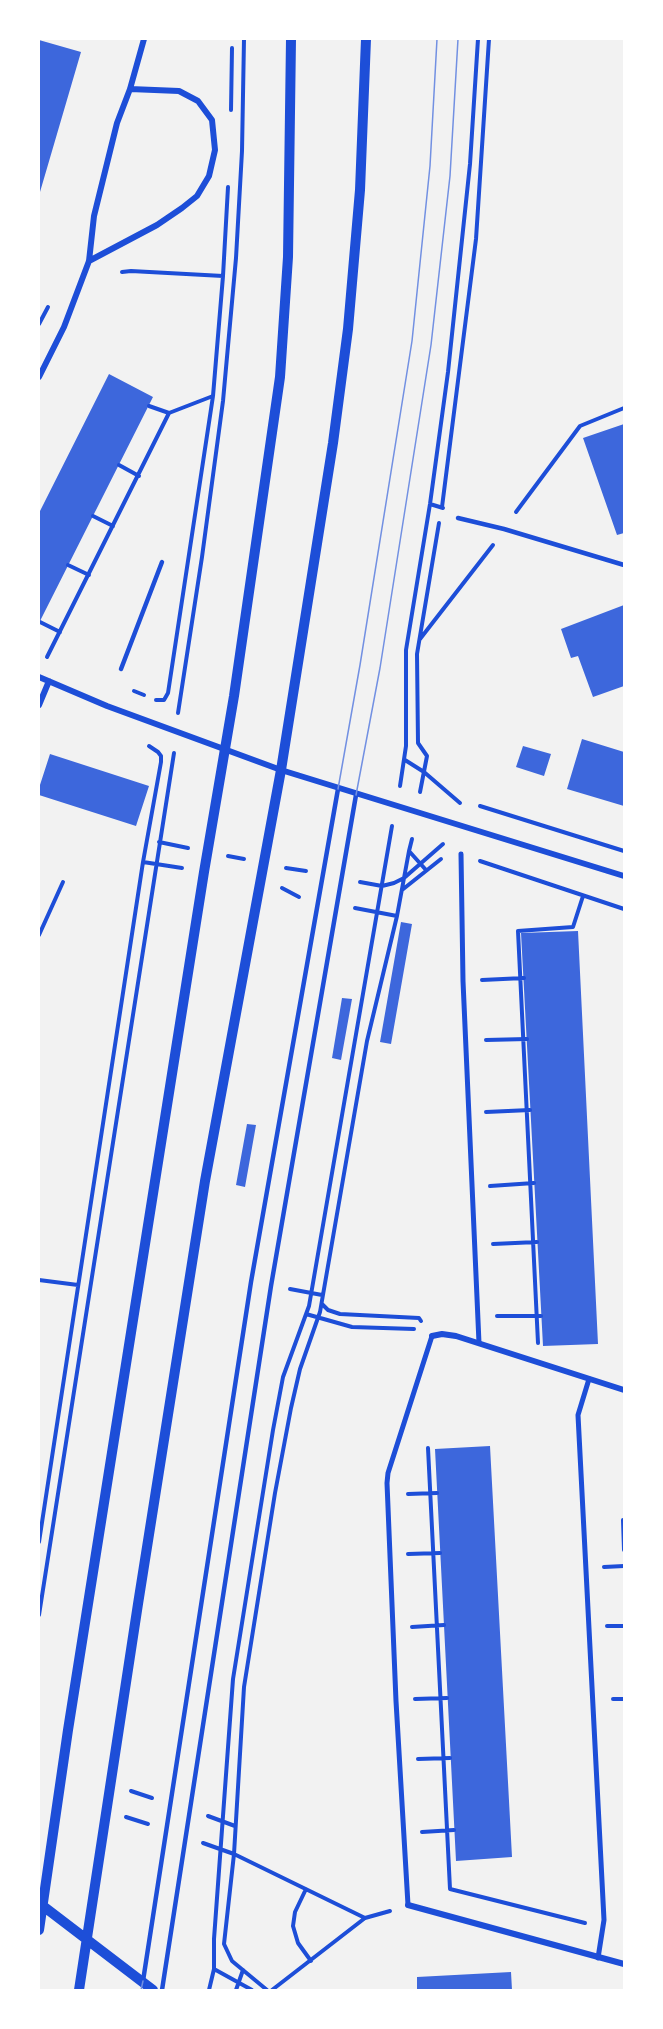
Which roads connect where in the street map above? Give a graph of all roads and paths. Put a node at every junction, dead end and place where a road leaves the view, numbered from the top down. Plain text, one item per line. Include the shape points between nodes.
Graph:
1 (144, 39) edge
2 (237, 39) edge
3 (244, 39) edge
4 (291, 39) edge
5 (366, 39) edge
6 (478, 39) edge
7 (489, 39) edge
8 (232, 48) dead end
9 (130, 89) junction
10 (231, 119) dead end
11 (228, 186) dead end
12 (89, 261) junction
13 (122, 272) dead end
14 (223, 276) junction
15 (39, 377) edge
16 (213, 396) junction
17 (149, 406) dead end
18 (624, 408) edge
19 (169, 413) junction
20 (119, 465) dead end
21 (139, 476) junction
22 (429, 504) junction
23 (442, 506) junction
24 (514, 514) dead end
25 (93, 516) dead end
26 (458, 518) dead end
27 (113, 526) junction
28 (504, 529) junction
29 (162, 562) dead end
30 (68, 565) dead end
31 (624, 565) edge
32 (89, 575) junction
33 (40, 622) edge
34 (60, 632) junction
35 (419, 639) junction
36 (47, 657) dead end
37 (121, 669) dead end
38 (39, 677) edge
39 (49, 681) junction
40 (155, 700) dead end
41 (39, 705) edge
42 (178, 715) dead end
43 (149, 746) dead end
44 (223, 750) junction
45 (175, 751) dead end
46 (405, 760) junction
47 (280, 770) junction
48 (424, 772) junction
49 (400, 788) dead end
50 (338, 789) junction
51 (420, 794) dead end
52 (356, 795) junction
53 (480, 806) dead end
54 (470, 829) junction
55 (478, 831) junction
56 (411, 839) dead end
57 (159, 842) junction
58 (389, 842) dead end
59 (185, 848) dead end
60 (409, 851) junction
61 (624, 851) edge
62 (461, 854) junction
63 (222, 855) dead end
64 (246, 859) dead end
65 (143, 862) junction
66 (156, 864) junction
67 (420, 864) junction
68 (281, 867) dead end
69 (182, 868) dead end
70 (426, 870) junction
71 (312, 872) dead end
72 (624, 876) edge
73 (404, 878) junction
74 (351, 880) dead end
75 (63, 882) dead end
76 (277, 885) dead end
77 (382, 886) junction
78 (402, 890) junction
79 (583, 896) junction
80 (304, 898) dead end
81 (350, 907) dead end
82 (624, 909) edge
83 (378, 912) junction
84 (397, 916) junction
85 (39, 935) edge
86 (521, 978) junction
87 (463, 981) junction
88 (525, 1039) junction
89 (465, 1040) junction
90 (528, 1110) junction
91 (468, 1113) junction
92 (532, 1183) junction
93 (472, 1187) junction
94 (535, 1242) junction
95 (475, 1245) junction
96 (39, 1280) edge
97 (78, 1285) junction
98 (283, 1288) dead end
99 (311, 1293) junction
100 (322, 1294) junction
101 (322, 1304) junction
102 (306, 1314) junction
103 (539, 1316) junction
104 (479, 1317) junction
105 (318, 1319) junction
106 (432, 1336) junction
107 (479, 1343) junction
108 (538, 1350) dead end
109 (589, 1379) junction
110 (624, 1390) edge
111 (428, 1448) dead end
112 (429, 1493) junction
113 (437, 1493) dead end
114 (387, 1495) junction
115 (623, 1520) edge
116 (39, 1542) edge
117 (624, 1550) edge
118 (440, 1553) dead end
119 (433, 1554) junction
120 (390, 1555) junction
121 (39, 1615) edge
122 (437, 1625) junction
123 (444, 1625) dead end
124 (393, 1628) junction
125 (439, 1698) junction
126 (447, 1698) dead end
127 (396, 1701) junction
128 (442, 1758) junction
129 (450, 1758) dead end
130 (399, 1760) junction
131 (127, 1789) dead end
132 (159, 1800) dead end
133 (198, 1813) dead end
134 (123, 1816) dead end
135 (223, 1822) junction
136 (235, 1826) junction
137 (154, 1827) dead end
138 (447, 1830) junction
139 (454, 1830) dead end
140 (404, 1834) junction
141 (194, 1841) dead end
142 (221, 1849) junction
143 (234, 1854) junction
144 (307, 1889) junction
145 (41, 1904) edge
146 (408, 1905) junction
147 (366, 1918) junction
148 (39, 1930) edge
149 (603, 1930) junction
150 (87, 1939) junction
151 (598, 1958) junction
152 (311, 1961) junction
153 (624, 1964) edge
154 (214, 1970) junction
155 (243, 1970) junction
156 (142, 1981) junction
157 (239, 1981) junction
158 (79, 1990) edge
159 (153, 1990) edge
160 (162, 1990) edge
161 (209, 1990) edge
162 (236, 1990) edge
163 (252, 1990) edge
164 (267, 1990) edge
165 (272, 1990) edge

1 - 9 street
2 - 3 path
3 - 42 path via 242,162 223,401
4 - 44 street via 288,258 280,377
5 - 47 street via 360,190 348,329
6 - 22 path via 461,253
7 - 23 path via 476,239
8 - 10 path
9 - 12 street via 117,123 94,216
9 - 12 street via 179,91 198,101 212,120 215,150 209,176 197,196 182,208
11 - 14 path
12 - 15 street via 64,327
13 - 14 path
14 - 16 path
16 - 19 path
16 - 40 path via 168,693 164,700
17 - 19 path
18 - 24 path via 580,426
19 - 21 path
20 - 21 path
21 - 27 path
22 - 23 path
22 - 46 path via 405,650
23 - 35 path
25 - 27 path
26 - 28 lane
27 - 32 path
28 - 31 lane
28 - 35 path
29 - 37 lane
30 - 32 path
32 - 34 path
33 - 34 path
34 - 36 path
35 - 48 path via 418,743 427,756
38 - 39 street
39 - 41 street
39 - 44 street
43 - 65 path via 161,756
44 - 47 street
44 - 145 street
45 - 57 path
46 - 48 path
46 - 49 path
47 - 50 street
47 - 150 street via 205,1181
48 - 51 path
48 - 55 path via 465,808
50 - 52 street
50 - 156 lane via 251,1282
52 - 54 street
52 - 160 lane via 271,1286
53 - 61 path
54 - 55 street
54 - 67 path via 437,848
55 - 72 street
56 - 60 path
57 - 59 path
57 - 66 path
58 - 77 path
60 - 67 path
60 - 73 path
62 - 70 path via 443,858
62 - 79 path
62 - 87 street
63 - 64 path
65 - 66 path
65 - 97 path
66 - 69 path
66 - 121 path
67 - 70 path
67 - 73 path
68 - 71 path
70 - 78 path
73 - 77 path
73 - 78 path
74 - 77 path
75 - 85 path
76 - 80 path
77 - 83 path
78 - 84 path
79 - 82 path
79 - 86 path via 573,927 518,931
81 - 83 path
83 - 84 path
83 - 99 path
84 - 100 path via 367,1041
86 - 87 path
86 - 88 path
87 - 89 street
88 - 89 path
88 - 90 path
89 - 91 street
90 - 91 path
90 - 92 path
91 - 93 street
92 - 93 path
92 - 94 path
93 - 95 street
94 - 95 path
94 - 103 path
95 - 104 street
96 - 97 path
97 - 116 path
98 - 99 path
99 - 100 path
99 - 102 path
100 - 101 path
101 - 105 path
101 - 106 path via 340,1314 419,1318
102 - 105 path
102 - 135 path via 283,1377 273,1430 233,1679
103 - 104 path
103 - 108 path
104 - 107 street
105 - 106 path via 352,1327 422,1330
105 - 136 path via 300,1369 275,1493 244,1687
106 - 107 street via 442,1334
106 - 114 street via 388,1473
107 - 109 street
109 - 110 street
109 - 149 street via 579,1415
111 - 112 path
112 - 113 path
112 - 114 path
112 - 119 path
114 - 120 street
115 - 117 path
118 - 119 path
119 - 120 path
119 - 122 path
120 - 124 street
122 - 123 path
122 - 124 path
122 - 125 path
124 - 127 street
125 - 126 path
125 - 127 path
125 - 128 path
127 - 130 street
128 - 129 path
128 - 130 path
128 - 138 path
130 - 140 street
131 - 132 path
133 - 135 path
134 - 137 path
135 - 136 path
135 - 142 path
136 - 143 path
138 - 139 path
138 - 140 path
138 - 149 path via 450,1889
140 - 146 street
141 - 142 path
142 - 143 path
142 - 154 path
143 - 144 path
143 - 155 path via 224,1944 232,1961
144 - 147 path
144 - 152 path via 295,1912 293,1926 298,1943
145 - 148 street
145 - 150 street
146 - 147 path
146 - 151 street
147 - 152 path
149 - 151 street
150 - 156 street
150 - 158 street
151 - 153 street
152 - 165 path
154 - 157 path
154 - 161 path
155 - 157 path
155 - 164 path
156 - 159 street
157 - 162 path
157 - 163 path

